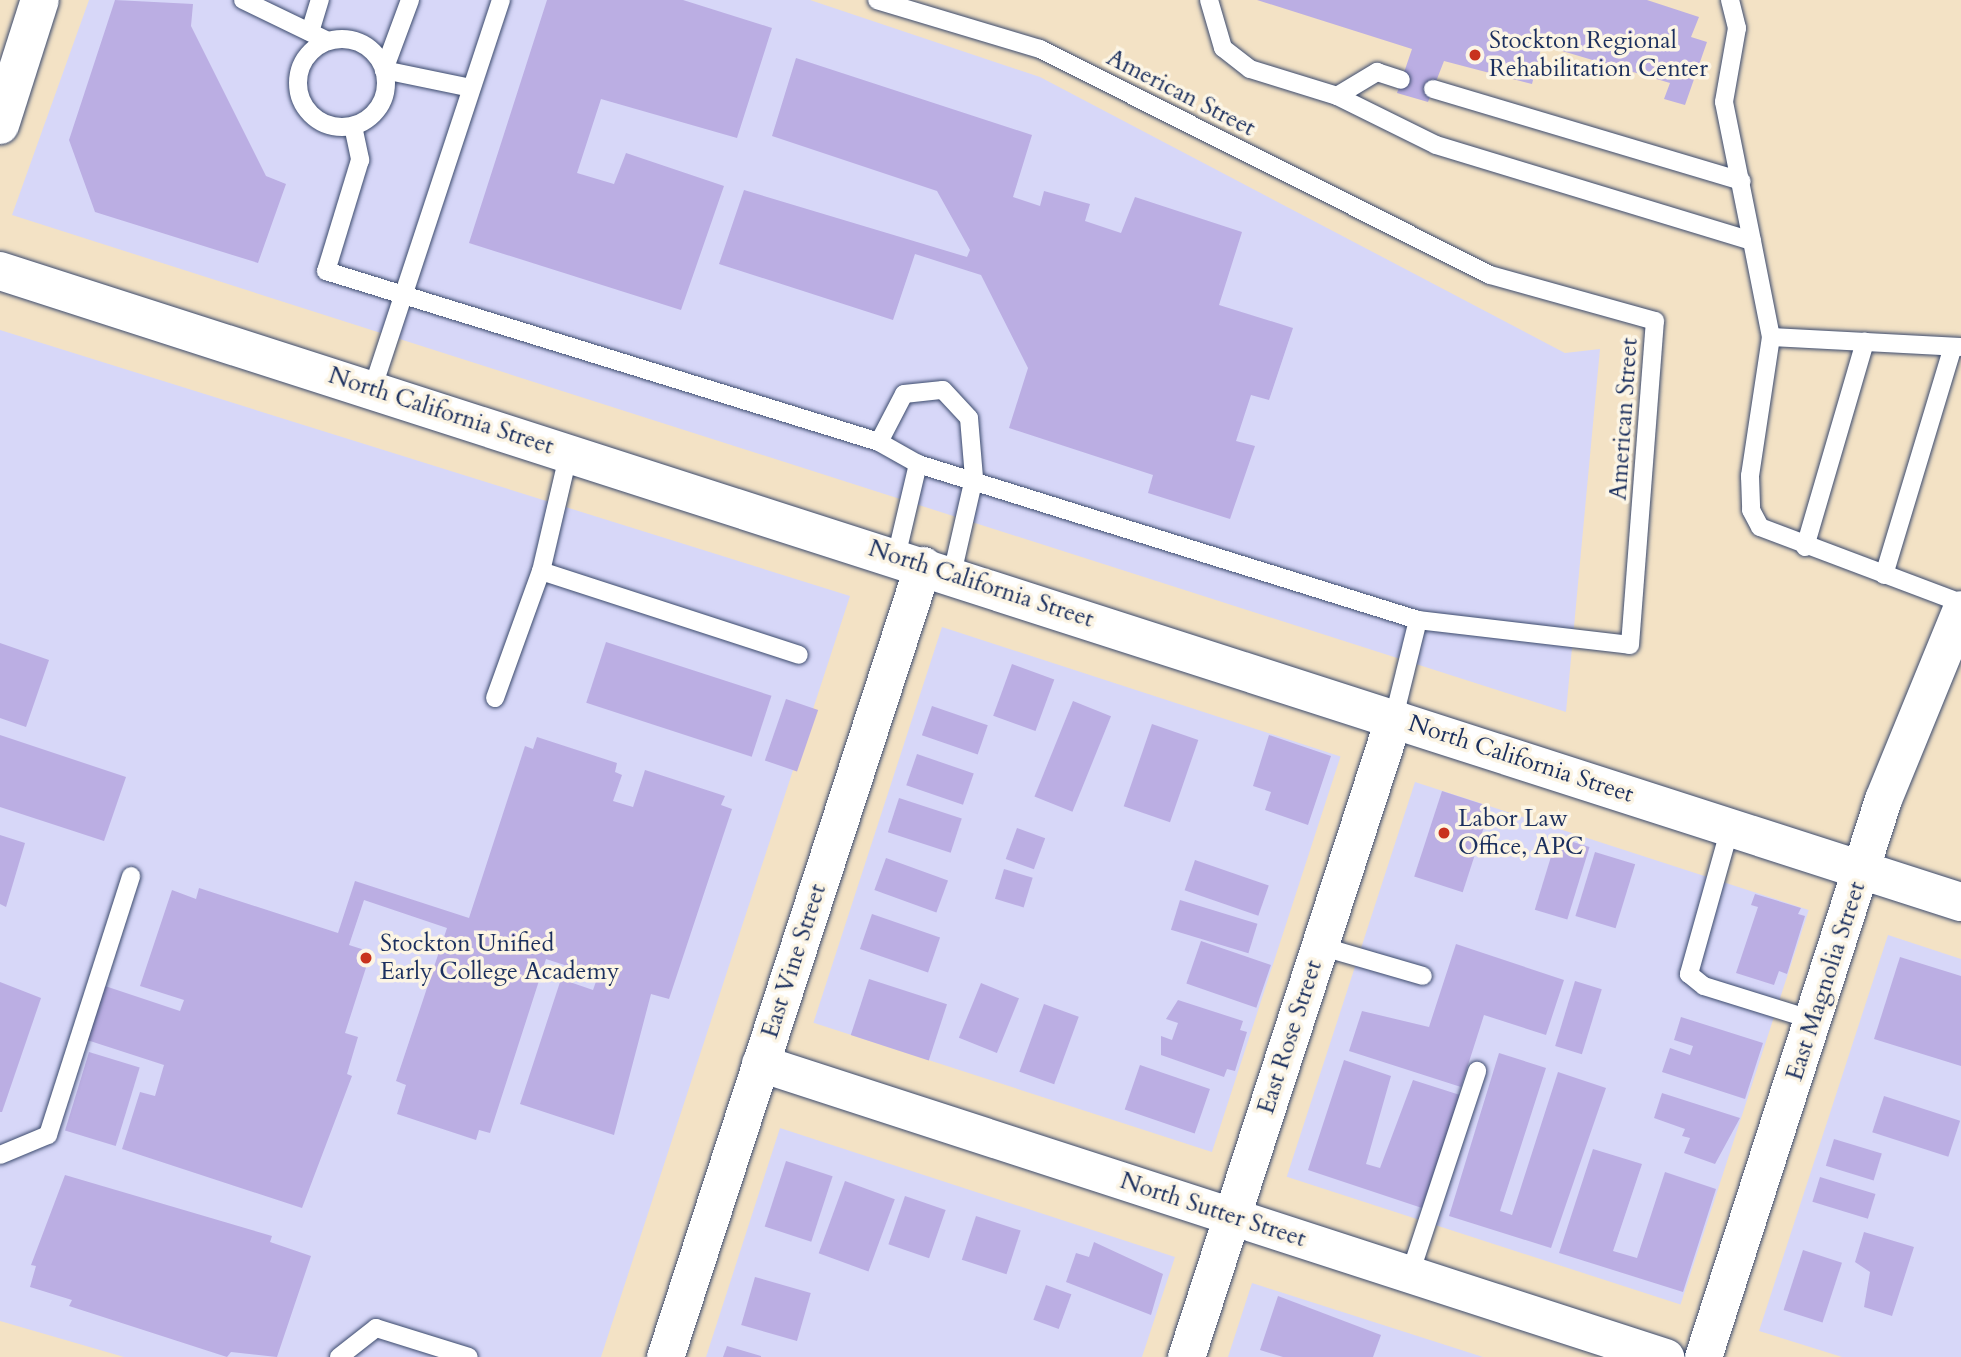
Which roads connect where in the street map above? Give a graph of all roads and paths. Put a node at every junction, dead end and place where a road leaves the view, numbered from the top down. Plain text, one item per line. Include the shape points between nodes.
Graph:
1 (40, 0) edge
2 (243, 0) edge
3 (320, 0) edge
4 (410, 0) edge
5 (501, 0) edge
6 (877, 0) edge
7 (1209, 0) edge
8 (1730, 0) edge
9 (310, 32) junction
10 (328, 41) junction
11 (384, 70) junction
12 (1401, 80) dead end
13 (471, 88) junction
14 (1433, 89) dead end
15 (1337, 96) junction
16 (0, 125) edge
17 (353, 126) junction
18 (1742, 181) junction
19 (1752, 241) junction
20 (0, 271) edge
21 (400, 297) junction
22 (1771, 337) junction
23 (1865, 342) junction
24 (1957, 347) edge
25 (372, 390) junction
26 (879, 442) junction
27 (569, 452) junction
28 (918, 464) junction
29 (974, 478) junction
30 (1805, 547) junction
31 (924, 565) junction
32 (541, 571) junction
33 (1884, 575) junction
34 (1961, 603) edge
35 (1961, 609) edge
36 (1418, 620) junction
37 (799, 655) dead end
38 (495, 698) dead end
39 (1394, 717) junction
40 (1730, 828) junction
41 (1862, 872) junction
42 (131, 876) dead end
43 (1961, 902) edge
44 (1320, 946) junction
45 (1423, 976) dead end
46 (1813, 1020) junction
47 (760, 1063) junction
48 (1477, 1071) dead end
49 (0, 1154) edge
50 (1232, 1216) junction
51 (1410, 1274) junction
52 (339, 1357) edge
53 (469, 1357) edge
54 (665, 1357) edge
55 (1186, 1357) edge
56 (1665, 1357) edge
57 (1703, 1357) edge

1 - 16 street
2 - 9 lane
3 - 9 lane
4 - 11 lane
5 - 13 lane
6 - 36 lane, American Street via 1040,49 1490,275 1655,321 1630,645
7 - 15 lane via 1223,48 1251,69
8 - 18 lane via 1737,28 1724,102
9 - 10 lane
10 - 11 lane via 368,47
10 - 17 lane via 304,60 298,89 312,116
11 - 13 lane
11 - 17 lane via 376,111
12 - 15 lane via 1377,72
13 - 21 lane
14 - 18 lane
15 - 19 lane via 1436,145
17 - 21 lane, American Street via 360,160 326,271
18 - 19 lane
19 - 22 lane
20 - 25 street, North California Street
21 - 25 lane
21 - 26 lane, American Street
22 - 23 lane
22 - 30 lane via 1751,510 1760,527
23 - 24 lane
23 - 30 lane
24 - 33 lane
25 - 27 street, North California Street
26 - 28 lane, American Street
26 - 29 lane via 904,394 943,390 969,418
27 - 31 street, North California Street
27 - 32 lane
28 - 29 lane, American Street
28 - 31 lane
29 - 31 lane
29 - 36 lane, American Street
30 - 33 lane
31 - 39 street, North California Street
31 - 47 street, East Vine Street
32 - 37 lane
32 - 38 lane
33 - 34 lane
35 - 41 street, East Magnolia Street via 1883,799
36 - 39 lane
39 - 40 street, North California Street
39 - 44 street, East Rose Street
40 - 41 street, North California Street
40 - 46 lane via 1689,974 1704,986
41 - 43 street, North California Street
41 - 46 street, East Magnolia Street
42 - 49 lane via 48,1135
44 - 45 lane
44 - 50 street, East Rose Street
46 - 57 street, East Magnolia Street
47 - 50 street, North Sutter Street
47 - 54 street, East Vine Street
48 - 51 lane
50 - 51 street, North Sutter Street
50 - 55 street, East Rose Street
51 - 56 street, North Sutter Street
52 - 53 lane via 376,1328

